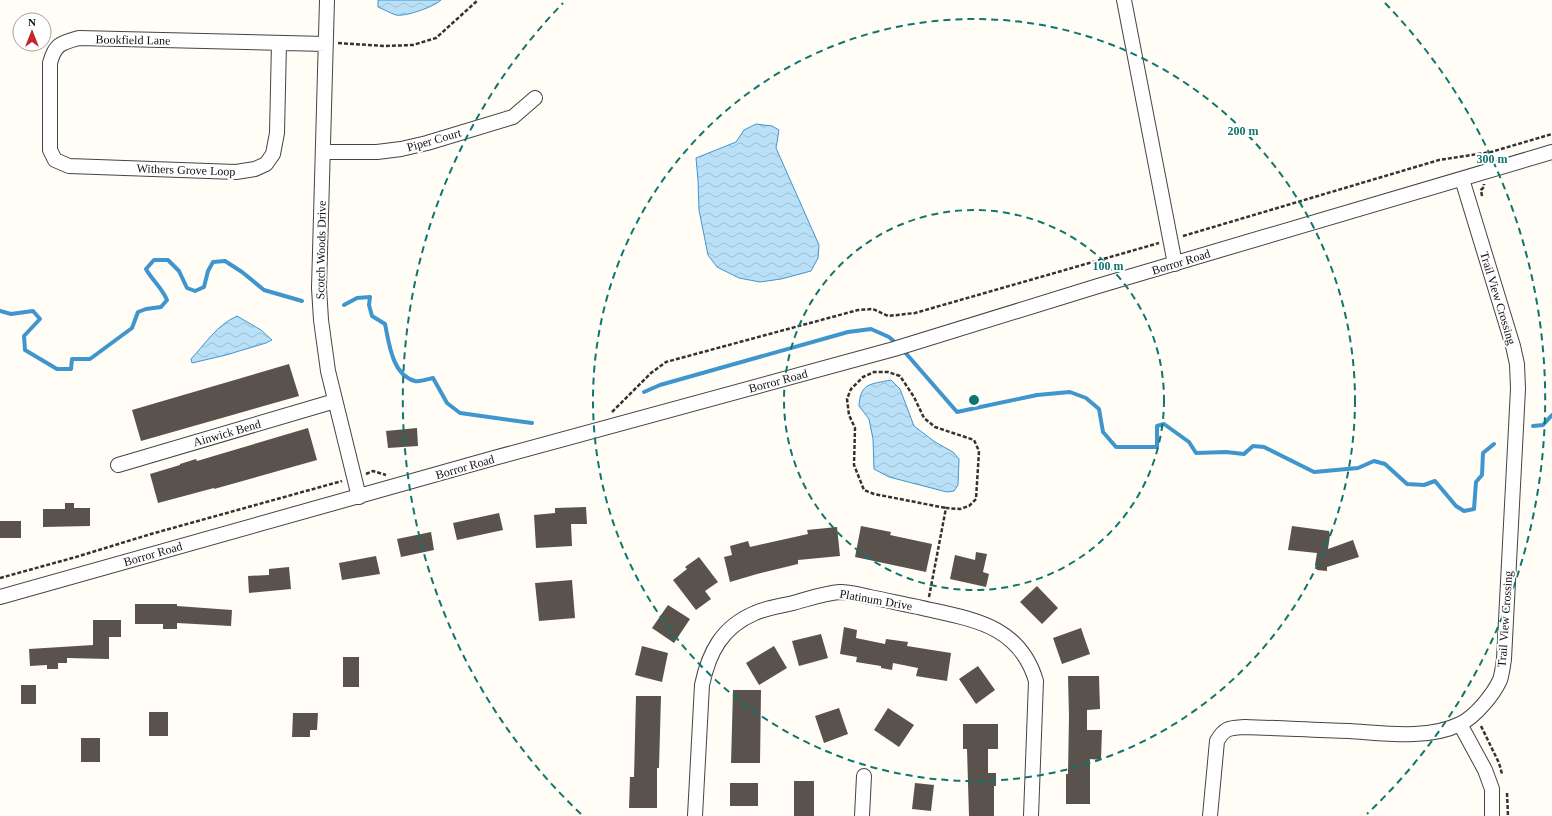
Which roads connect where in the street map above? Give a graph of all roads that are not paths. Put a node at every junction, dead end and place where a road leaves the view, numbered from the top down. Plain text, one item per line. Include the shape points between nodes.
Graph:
1 (328, 0) edge
2 (1124, 0) edge
3 (279, 43) junction
4 (326, 43) junction
5 (535, 98) dead end
6 (323, 152) junction
7 (1552, 152) edge
8 (55, 160) joint
9 (1462, 179) junction
10 (1175, 264) junction
11 (335, 401) junction
12 (118, 465) dead end
13 (359, 497) junction
14 (0, 597) edge
15 (1460, 724) junction
16 (864, 776) dead end
17 (695, 816) edge
18 (862, 816) edge
19 (1030, 816) edge
20 (1210, 816) edge
21 (1492, 816) edge

1 - 4 street, Scotch Woods Drive
2 - 10 street
3 - 4 street, Bookfield Lane
3 - 8 street, Withers Grove Loop via 277,133 273,154 266,164 236,172 69,166
3 - 8 street, Bookfield Lane via 79,38 63,43 53,51 50,63 50,150
4 - 6 street, Scotch Woods Drive
5 - 6 street, Piper Court via 513,117 427,143 377,152
6 - 11 street, Scotch Woods Drive via 319,288 324,349
7 - 9 street, Borror Road
9 - 10 street, Borror Road
9 - 15 street, Trail View Crossing via 1514,346 1518,388 1504,659 1500,679 1491,695 1478,710
10 - 13 street, Borror Road via 900,347
11 - 12 street, Ainwick Bend
11 - 13 street, Scotch Woods Drive
13 - 14 street, Borror Road
15 - 20 street, Trail View Crossing via 1434,732 1401,734 1232,728 1222,732 1217,741
15 - 21 street via 1485,770 1492,789
16 - 18 street
17 - 19 street, Platinum Drive via 702,685 715,645 734,624 755,612 841,592 963,618 993,628 1019,647 1036,681

